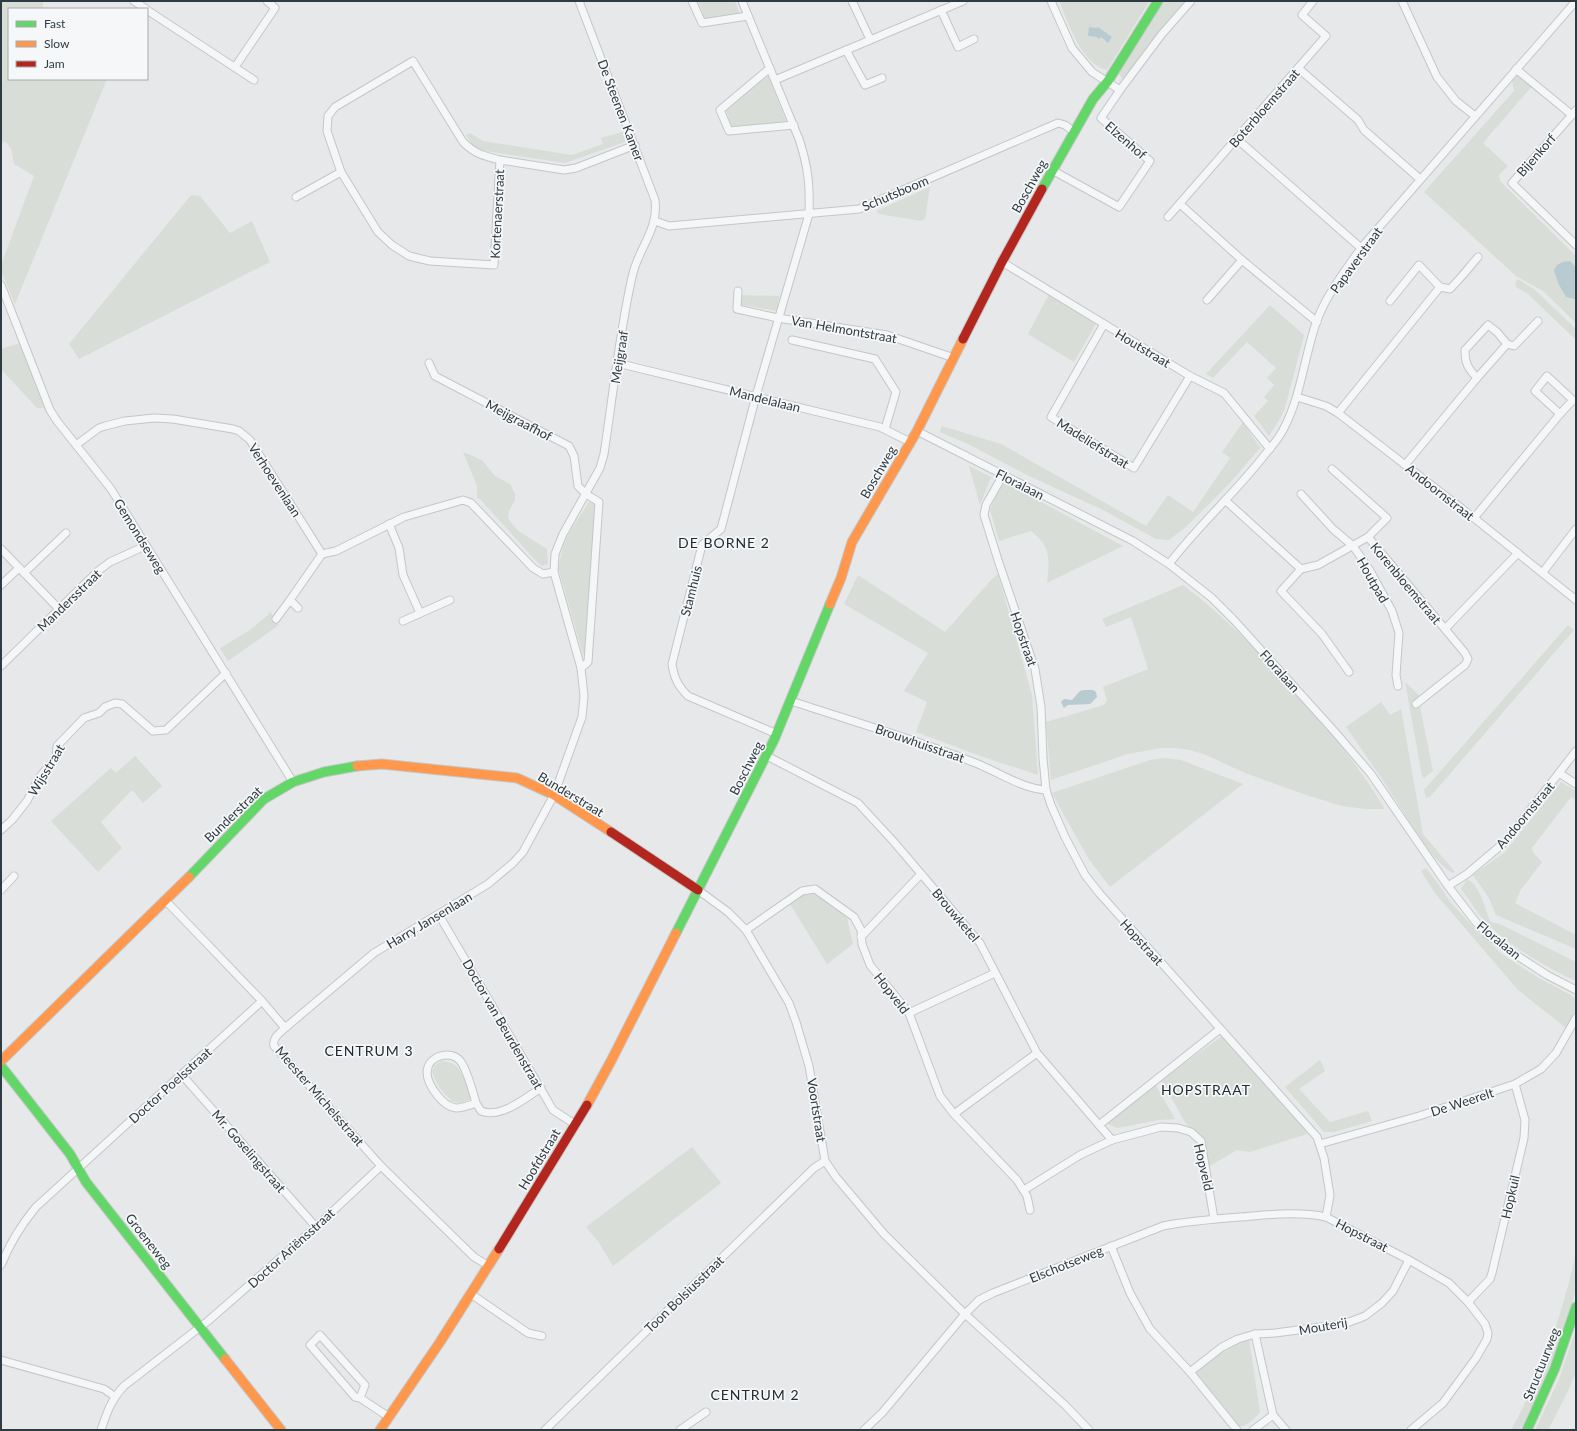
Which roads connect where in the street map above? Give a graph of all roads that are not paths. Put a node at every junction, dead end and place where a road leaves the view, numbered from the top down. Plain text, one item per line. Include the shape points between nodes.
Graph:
1 (134, 1) edge
2 (267, 1) edge
3 (579, 1) edge
4 (692, 1) edge
5 (742, 1) edge
6 (852, 1) edge
7 (963, 1) edge
8 (1051, 1) edge
9 (1158, 1) edge
10 (1191, 1) edge
11 (1313, 1) edge
12 (1402, 1) edge
13 (1576, 1) edge
14 (144, 8) edge
15 (148, 10) edge
16 (941, 10) junction
17 (748, 16) junction
18 (870, 39) junction
19 (974, 39) dead end
20 (846, 50) junction
21 (235, 67) junction
22 (770, 68) junction
23 (1298, 68) junction
24 (1516, 68) junction
25 (882, 78) dead end
26 (254, 80) dead end
27 (775, 80) junction
28 (1108, 81) junction
29 (1120, 90) junction
30 (1574, 112) edge
31 (1475, 116) junction
32 (794, 125) junction
33 (1074, 132) junction
34 (1237, 139) junction
35 (634, 145) junction
36 (500, 160) junction
37 (1052, 170) junction
38 (341, 172) junction
39 (1420, 179) junction
40 (296, 197) dead end
41 (1180, 204) junction
42 (809, 214) junction
43 (1168, 217) dead end
44 (655, 221) junction
45 (1576, 245) edge
46 (1361, 248) junction
47 (1478, 257) dead end
48 (1242, 260) junction
49 (1002, 262) junction
50 (1, 285) edge
51 (1440, 287) junction
52 (738, 291) dead end
53 (1207, 300) dead end
54 (1390, 301) dead end
55 (778, 318) junction
56 (1538, 321) dead end
57 (1317, 322) junction
58 (1104, 324) junction
59 (792, 340) dead end
60 (1507, 344) junction
61 (954, 358) junction
62 (429, 363) dead end
63 (617, 363) junction
64 (1190, 376) junction
65 (1477, 378) junction
66 (756, 396) junction
67 (1297, 397) junction
68 (1575, 400) edge
69 (1338, 413) junction
70 (1560, 414) junction
71 (885, 429) junction
72 (917, 431) junction
73 (910, 442) junction
74 (76, 445) junction
75 (1270, 449) junction
76 (1405, 465) junction
77 (1332, 469) dead end
78 (1003, 475) junction
79 (586, 494) junction
80 (1301, 494) dead end
81 (1225, 500) junction
82 (1474, 518) junction
83 (389, 524) junction
84 (1576, 529) edge
85 (66, 533) dead end
86 (1368, 537) junction
87 (145, 546) junction
88 (1353, 546) junction
89 (1, 549) edge
90 (1518, 553) junction
91 (322, 554) junction
92 (1169, 564) junction
93 (1301, 569) junction
94 (21, 570) junction
95 (554, 572) junction
96 (1543, 572) junction
97 (1, 585) edge
98 (290, 600) junction
99 (450, 600) dead end
100 (1576, 600) edge
101 (298, 608) dead end
102 (60, 610) junction
103 (420, 613) junction
104 (276, 619) dead end
105 (404, 621) dead end
106 (1445, 628) junction
107 (1, 666) edge
108 (581, 668) junction
109 (1350, 672) dead end
110 (226, 673) junction
111 (1398, 686) dead end
112 (791, 701) junction
113 (1416, 704) dead end
114 (776, 734) junction
115 (1576, 752) edge
116 (767, 756) junction
117 (1559, 773) junction
118 (294, 782) junction
119 (1576, 784) edge
120 (1046, 790) junction
121 (554, 795) junction
122 (1, 830) edge
123 (921, 874) junction
124 (14, 876) dead end
125 (1448, 886) junction
126 (1, 890) edge
127 (698, 890) junction
128 (166, 901) junction
129 (439, 915) junction
130 (746, 930) junction
131 (861, 937) junction
132 (995, 973) junction
133 (1576, 990) edge
134 (262, 1002) junction
135 (909, 1013) junction
136 (1576, 1018) edge
137 (285, 1028) junction
138 (1220, 1029) junction
139 (1037, 1053) junction
140 (1, 1061) edge
141 (1, 1066) edge
142 (182, 1075) junction
143 (1515, 1084) junction
144 (541, 1088) junction
145 (476, 1102) junction
146 (954, 1114) junction
147 (576, 1124) junction
148 (1099, 1125) junction
149 (1112, 1140) junction
150 (1320, 1144) junction
151 (825, 1161) junction
152 (381, 1166) junction
153 (78, 1168) junction
154 (1024, 1190) junction
155 (1030, 1210) dead end
156 (1326, 1217) junction
157 (1214, 1219) junction
158 (316, 1227) junction
159 (1111, 1246) junction
160 (1409, 1260) junction
161 (1, 1265) edge
162 (489, 1266) junction
163 (470, 1294) junction
164 (1468, 1302) junction
165 (1576, 1307) edge
166 (965, 1314) junction
167 (200, 1328) junction
168 (1255, 1334) junction
169 (542, 1336) dead end
170 (1, 1360) edge
171 (1190, 1372) junction
172 (114, 1396) junction
173 (360, 1398) junction
174 (706, 1412) dead end
175 (1273, 1415) junction
176 (389, 1417) junction
177 (101, 1430) edge
178 (279, 1430) edge
179 (380, 1430) edge
180 (545, 1430) edge
181 (680, 1430) edge
182 (864, 1430) edge
183 (1089, 1430) edge
184 (1237, 1430) edge
185 (1253, 1430) edge
186 (1286, 1430) edge
187 (1411, 1430) edge
188 (1527, 1430) edge

1 - 14 street
2 - 21 street via 275,8
3 - 35 street, De Steenen Kamer
4 - 17 street via 702,23
5 - 17 street, Van Helmontstraat
6 - 18 street
7 - 16 street
8 - 28 street via 1072,48 1092,72
9 - 28 street, Boschweg
10 - 29 street via 1162,34
11 - 23 street, Boterbloemstraat via 1302,15 1326,36
12 - 31 street via 1437,77 1456,101
13 - 24 street, Papaverstraat
15 - 21 street
16 - 18 street
16 - 19 street via 958,47
17 - 22 street, Van Helmontstraat
18 - 20 street
20 - 25 street via 865,85
20 - 27 street
21 - 26 street
22 - 27 street, Van Helmontstraat
22 - 32 street via 720,110 729,131
23 - 34 street, Boterbloemstraat
23 - 39 street
24 - 30 street
24 - 31 street, Papaverstraat
27 - 32 street, Van Helmontstraat
28 - 29 street
28 - 33 street, Boschweg
29 - 37 street, Elzenhof via 1101,118 1150,161 1119,207
30 - 45 street, Bijenkorf via 1512,183
31 - 39 street, Papaverstraat
32 - 42 street, Van Helmontstraat via 807,162
33 - 37 street, Boschweg
33 - 42 street, Schutsboom via 1058,123 859,209
34 - 41 street, Boterbloemstraat
34 - 46 street
35 - 36 street, Kortenaerstraat via 576,168 564,170
35 - 44 street, De Steenen Kamer via 655,200
36 - 38 street, Kortenaerstraat via 483,156 463,142 413,61 335,107 328,116 327,131
36 - 38 street, Kortenaerstraat via 494,265 430,261 408,256 378,232
37 - 49 street, Boschweg
38 - 40 street
39 - 46 street, Papaverstraat
41 - 43 street, Boterbloemstraat
41 - 48 street
42 - 44 street, Schutsboom via 668,226
42 - 55 street, Van Helmontstraat
44 - 63 street, Meijgraaf via 632,275
46 - 57 street, Papaverstraat via 1334,286
47 - 51 street via 1450,289
48 - 53 street
48 - 57 street
49 - 58 street, Houtstraat
49 - 61 street, Boschweg
50 - 74 street, Gemondseweg via 50,410
51 - 54 street via 1419,265
51 - 69 street
52 - 55 street, Van Helmontstraat via 737,309
55 - 61 street, Van Helmontstraat via 887,335
55 - 66 street, Van Helmontstraat
56 - 60 street via 1514,346
57 - 67 street, Papaverstraat
58 - 64 street, Houtstraat
58 - 64 street, Madeliefstraat via 1051,417 1134,468
59 - 71 street via 875,359 896,392
60 - 65 street
60 - 65 street via 1488,325 1465,350 1465,361
61 - 72 street, Boschweg
62 - 79 street, Meijgraafhof via 435,376 569,446 574,456 578,486
63 - 66 street, Mandelalaan
63 - 79 street, Meijgraaf via 604,454 600,468
64 - 75 street, Houtstraat via 1224,393
65 - 76 street
66 - 71 street, Mandelalaan
66 - 114 street, Stamhuis via 721,529 702,545 672,664 679,688 688,696
67 - 69 street, Andoornstraat via 1326,406
67 - 75 street, Papaverstraat via 1283,431
68 - 70 street
68 - 70 street via 1547,376 1535,391
69 - 76 street, Andoornstraat
70 - 82 street
71 - 73 street, Mandelalaan
72 - 73 street, Boschweg
72 - 78 street, Floralaan
73 - 112 street, Boschweg via 852,542 841,578
74 - 87 street, Gemondseweg via 111,489
74 - 91 street, Verhoevenlaan via 104,426 154,418 239,431 250,440
75 - 81 street, Papaverstraat
76 - 82 street, Andoornstraat
77 - 86 street via 1387,518
78 - 92 street, Floralaan via 1133,541
78 - 120 street, Hopstraat via 986,505 984,515 1035,669 1041,707
79 - 95 street, Meijgraaf via 558,544
79 - 108 street via 599,502 599,508 588,662
80 - 88 street, Houtpad via 1333,529
81 - 92 street, Papaverstraat
81 - 93 street
82 - 90 street, Andoornstraat
83 - 91 street via 336,551
83 - 95 street via 419,512 467,501 533,568 543,574
83 - 103 street via 399,548 403,575
84 - 96 street
85 - 94 street
86 - 88 street, Korenbloemstraat
86 - 106 street, Korenbloemstraat
87 - 102 street, Mandersstraat via 110,562 98,571
87 - 110 street, Gemondseweg
88 - 93 street, Korenbloemstraat via 1318,565
88 - 111 street, Houtpad via 1372,575 1397,625
89 - 94 street
90 - 96 street, Andoornstraat
90 - 106 street, Korenbloemstraat
91 - 98 street
92 - 125 street, Floralaan via 1212,598 1234,620 1336,732 1370,774
93 - 109 street via 1281,591 1322,634
94 - 97 street
94 - 102 street
95 - 108 street, Meijgraaf
96 - 100 street, Andoornstraat
98 - 101 street
98 - 104 street
99 - 103 street
102 - 107 street, Mandersstraat
103 - 105 street
106 - 113 street via 1468,659 1465,665
108 - 121 street, Meijgraaf via 584,696 582,717
110 - 118 street, Gemondseweg
110 - 122 street, Wijsstraat via 166,730 153,731 122,704 115,703 105,707 100,713 84,718 57,746 56,757 39,778 27,801
112 - 114 street, Boschweg
112 - 120 street, Brouwhuisstraat via 902,736 975,762 1033,789
114 - 116 street, Boschweg
115 - 117 street, Andoornstraat
116 - 123 street, Brouwketel via 858,803
116 - 127 street, Boschweg
117 - 119 street
117 - 125 street, Andoornstraat via 1506,841 1467,874
118 - 121 street, Bunderstraat via 347,766 382,764 517,778
118 - 128 street, Bunderstraat via 264,799
120 - 138 street, Hopstraat via 1065,837 1092,885
121 - 127 street, Bunderstraat
121 - 129 street, Harry Jansenlaan via 536,832 514,863 488,884
123 - 131 street
123 - 132 street, Brouwketel via 980,943
124 - 126 street
125 - 133 street, Floralaan via 1488,935 1547,975
127 - 130 street, Voortstraat via 728,912
127 - 147 street, Hoofdstraat via 612,1061
128 - 134 street, Meester Michelsstraat
128 - 140 street, Bunderstraat
129 - 137 street, Harry Jansenlaan via 374,953
129 - 144 street, Doctor van Beurdenstraat
130 - 131 street, Hopveld via 802,891 815,889 854,917 861,930
130 - 151 street, Voortstraat via 784,993 796,1022 809,1066
131 - 135 street, Hopveld via 870,965
132 - 135 street
132 - 139 street, Brouwketel
134 - 137 street, Meester Michelsstraat
134 - 142 street, Doctor Poelsstraat
135 - 146 street, Hopveld via 940,1096
136 - 143 street, De Weerelt via 1556,1053 1540,1069
137 - 152 street, Meester Michelsstraat via 274,1039 274,1046
138 - 148 street
138 - 150 street, Hopstraat via 1314,1132
139 - 146 street
139 - 148 street, Brouwketel
141 - 153 street, Groeneweg via 70,1154
142 - 153 street, Doctor Poelsstraat
142 - 158 street, Mr. Goselingstraat
143 - 150 street, De Weerelt via 1419,1116
143 - 164 street, Hopkuil via 1525,1120 1524,1138 1490,1279
144 - 145 street via 499,1111 481,1111
144 - 147 street, Doctor van Beurdenstraat via 553,1110
145 - 145 street via 462,1063 456,1057 450,1054 442,1055 430,1064 427,1072 429,1082 436,1095 450,1107 458,1108
146 - 154 street, Hopveld
147 - 162 street, Hoofdstraat
148 - 149 street, Brouwketel
149 - 154 street, Hopveld via 1080,1155
149 - 157 street, Hopveld via 1161,1127 1191,1132 1201,1141
150 - 156 street, Hopstraat via 1330,1196
151 - 166 street, Voortstraat via 884,1234
151 - 180 street, Toon Bolsiusstraat via 814,1168
152 - 158 street, Doctor Ariënsstraat
152 - 162 street, Meester Michelsstraat via 474,1257
153 - 161 street, Doctor Poelsstraat via 28,1216 8,1247
153 - 167 street, Groeneweg via 86,1182
154 - 155 street, Hopveld
156 - 157 street, Elschotseweg via 1312,1214 1275,1214
156 - 160 street, Hopstraat
157 - 159 street, Elschotseweg via 1163,1226
158 - 167 street, Doctor Ariënsstraat
159 - 166 street, Elschotseweg via 993,1293 979,1300
159 - 171 street via 1147,1325
160 - 164 street, Hopstraat via 1449,1283
160 - 168 street, Mouterij via 1390,1294 1365,1316 1344,1324
162 - 163 street, Hoofdstraat
163 - 169 street via 528,1333
163 - 176 street, Hoofdstraat
164 - 187 street, Hopstraat via 1485,1324 1487,1339 1443,1403
165 - 188 street, Structuurweg via 1555,1368
166 - 182 street, Elschotseweg via 882,1413
166 - 183 street, Voortstraat via 1066,1405
167 - 172 street, Doctor Ariënsstraat
167 - 178 street, Groeneweg
168 - 171 street, Mouterij via 1222,1347
168 - 175 street
170 - 172 street via 104,1389
171 - 184 street
172 - 177 street
173 - 173 street via 355,1397 310,1345 320,1335 365,1385
173 - 176 street
174 - 181 street
175 - 185 street
175 - 186 street
176 - 179 street, Hoofdstraat

